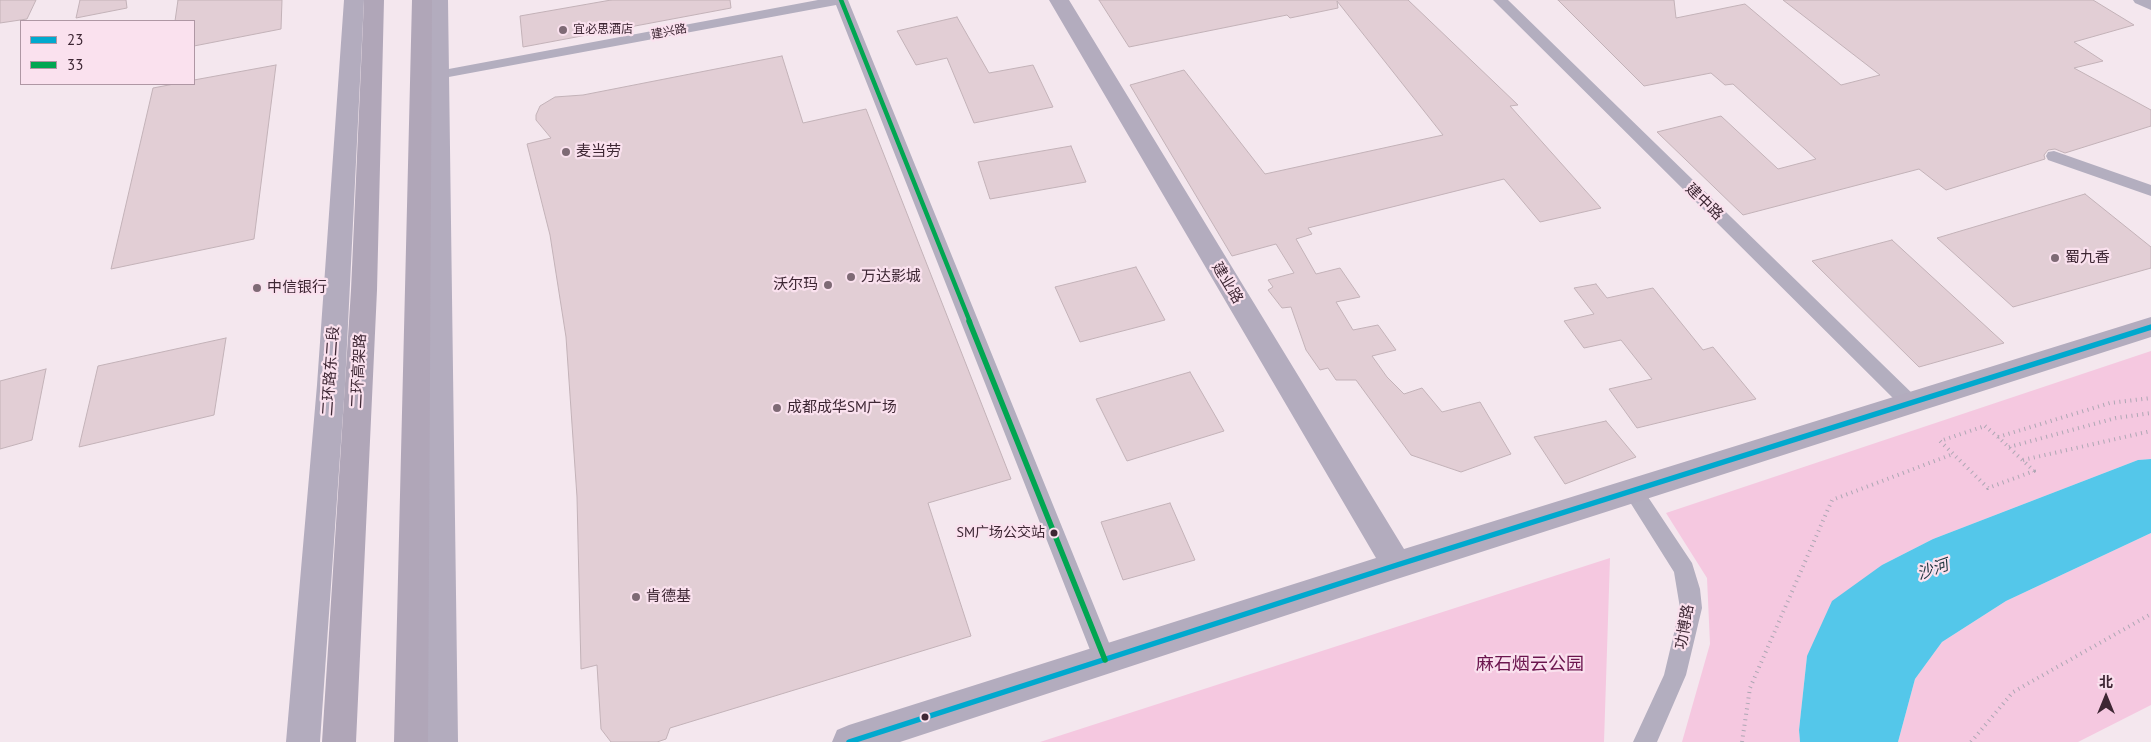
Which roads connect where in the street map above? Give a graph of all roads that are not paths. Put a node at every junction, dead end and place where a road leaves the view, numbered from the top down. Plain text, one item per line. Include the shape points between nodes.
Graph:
1 (354, 0) edge
2 (374, 0) edge
3 (422, 0) edge
4 (438, 0) edge
5 (841, 0) edge
6 (1060, 0) edge
7 (1500, 0) edge
8 (2140, 0) edge
9 (2151, 6) edge
10 (438, 75) junction
11 (2054, 156) dead end
12 (2151, 191) edge
13 (2151, 327) edge
14 (1910, 403) junction
15 (1633, 491) junction
16 (1397, 565) junction
17 (1105, 660) junction
18 (303, 742) edge
19 (340, 742) edge
20 (411, 742) edge
21 (441, 742) edge
22 (848, 742) edge
23 (1645, 742) edge

1 - 18 street, 二环路东二段 via 332,366
2 - 19 highway, 二环高架路 via 364,290
3 - 20 highway
4 - 10 street
5 - 10 street, 建兴路
5 - 17 street
6 - 16 street, 建业路
7 - 14 street, 建中路
8 - 9 street
10 - 21 street
11 - 12 street
13 - 14 street
14 - 15 street
15 - 16 street
15 - 23 street, 功博路 via 1684,570 1691,608 1675,675
16 - 17 street
17 - 22 street

